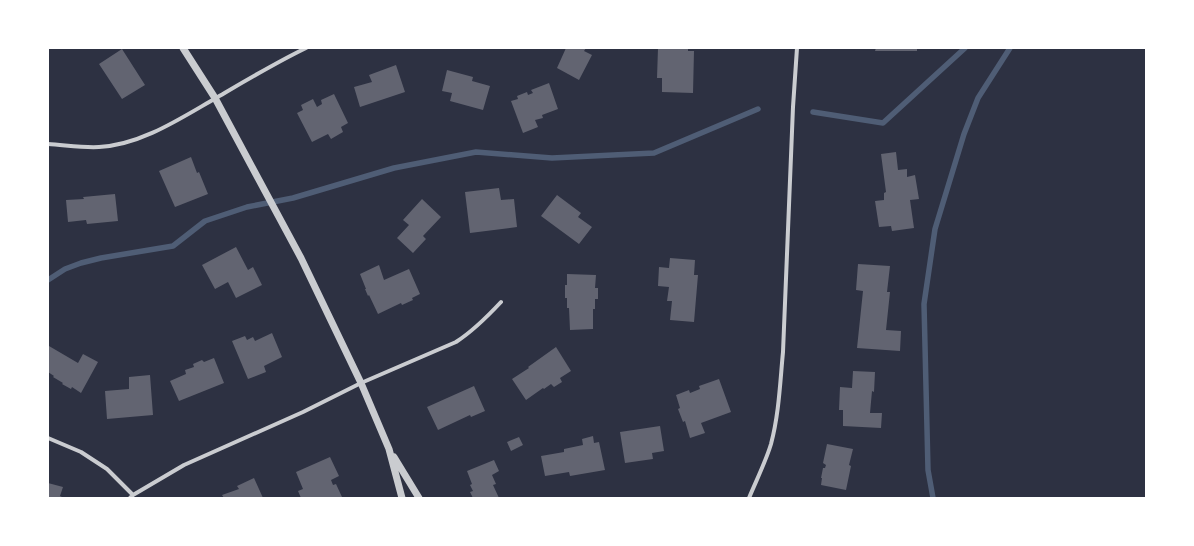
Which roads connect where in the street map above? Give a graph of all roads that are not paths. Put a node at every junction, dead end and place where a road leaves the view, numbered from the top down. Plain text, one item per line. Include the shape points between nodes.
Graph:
1 (183, 48) edge
2 (306, 48) edge
3 (797, 48) edge
4 (215, 98) junction
5 (48, 144) edge
6 (501, 302) dead end
7 (361, 383) junction
8 (48, 438) edge
9 (389, 449) junction
10 (132, 496) edge
11 (402, 498) edge
12 (419, 498) edge
13 (749, 498) edge

1 - 4 street
2 - 4 street
3 - 13 street via 781,377 770,444
4 - 5 street via 184,117 122,143 100,147
4 - 7 street via 301,258
6 - 7 street via 469,334 456,342
7 - 9 street
7 - 10 street via 184,465
8 - 10 street via 81,452 107,469
9 - 11 street
9 - 12 street

